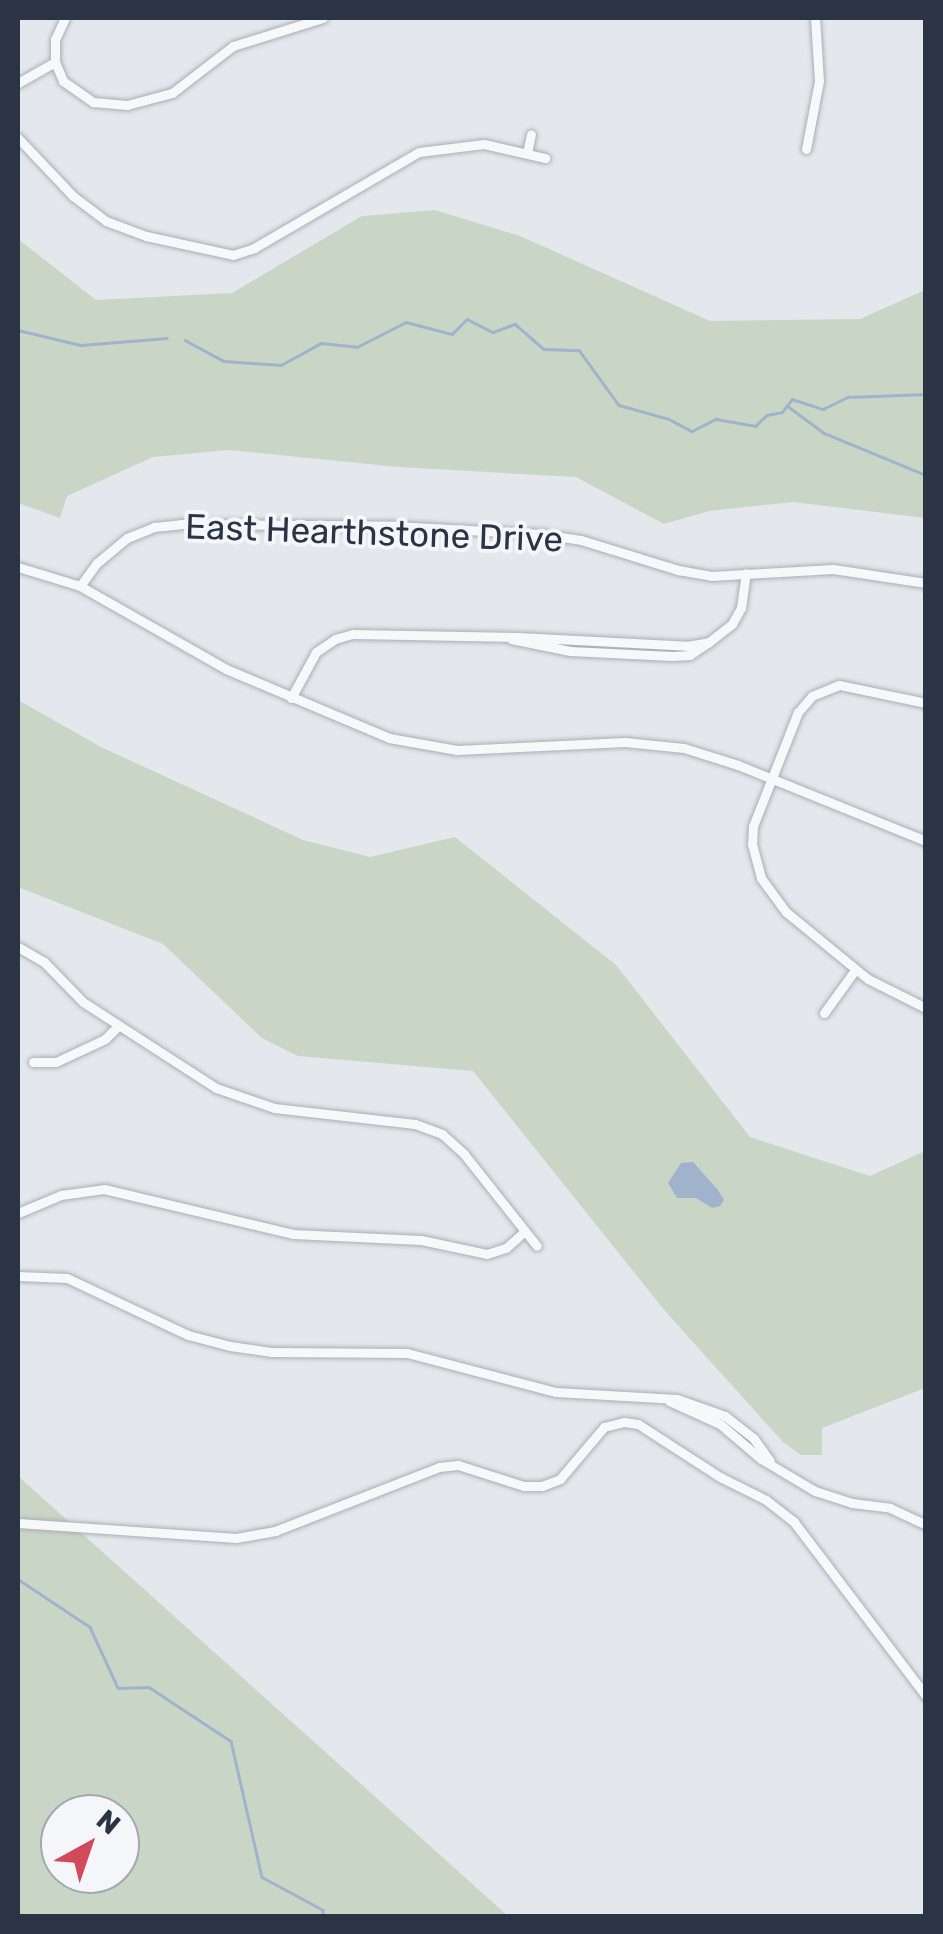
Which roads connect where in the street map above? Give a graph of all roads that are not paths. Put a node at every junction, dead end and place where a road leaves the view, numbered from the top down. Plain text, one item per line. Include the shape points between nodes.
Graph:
1 (65, 18) edge
2 (323, 18) edge
3 (815, 18) edge
4 (55, 62) junction
5 (18, 83) edge
6 (531, 134) dead end
7 (18, 138) edge
8 (806, 149) dead end
9 (527, 152) junction
10 (545, 158) dead end
11 (18, 567) edge
12 (746, 573) junction
13 (926, 583) edge
14 (80, 586) junction
15 (290, 698) junction
16 (926, 703) edge
17 (772, 779) junction
18 (926, 841) edge
19 (18, 947) edge
20 (855, 970) junction
21 (926, 1008) edge
22 (824, 1013) dead end
23 (118, 1026) junction
24 (33, 1062) dead end
25 (18, 1213) edge
26 (525, 1231) junction
27 (536, 1246) dead end
28 (18, 1276) edge
29 (18, 1523) edge
30 (926, 1525) edge
31 (926, 1696) edge

1 - 4 street via 55,39
2 - 4 street via 233,46 188,84 128,105 93,102 63,82
3 - 8 street via 818,94
4 - 5 street
6 - 9 street
7 - 9 street via 97,215 126,231 222,254 246,252 419,152 473,144
9 - 10 street
11 - 14 street
12 - 13 street, East Hearthstone Drive via 833,569
12 - 14 street, East Hearthstone Drive via 678,570 541,534 182,524 128,538
12 - 15 street via 732,624 690,655 371,634 335,638 305,667
14 - 15 street
15 - 17 street via 418,744 457,750 656,744 714,756
16 - 17 street via 855,686 824,688 798,712
17 - 18 street
17 - 20 street via 752,826 761,878 786,912
19 - 23 street
20 - 21 street
20 - 22 street
23 - 24 street via 56,1062
23 - 26 street via 247,1100 303,1114 415,1124 442,1134
25 - 26 street via 104,1189 293,1234 421,1240 487,1254
26 - 27 street
28 - 30 street via 67,1278 188,1335 230,1346 407,1353 556,1392 677,1399 725,1416 815,1491 890,1508
29 - 31 street via 236,1538 276,1531 439,1467 458,1465 542,1486 560,1479 604,1428 624,1422 650,1430 794,1522

